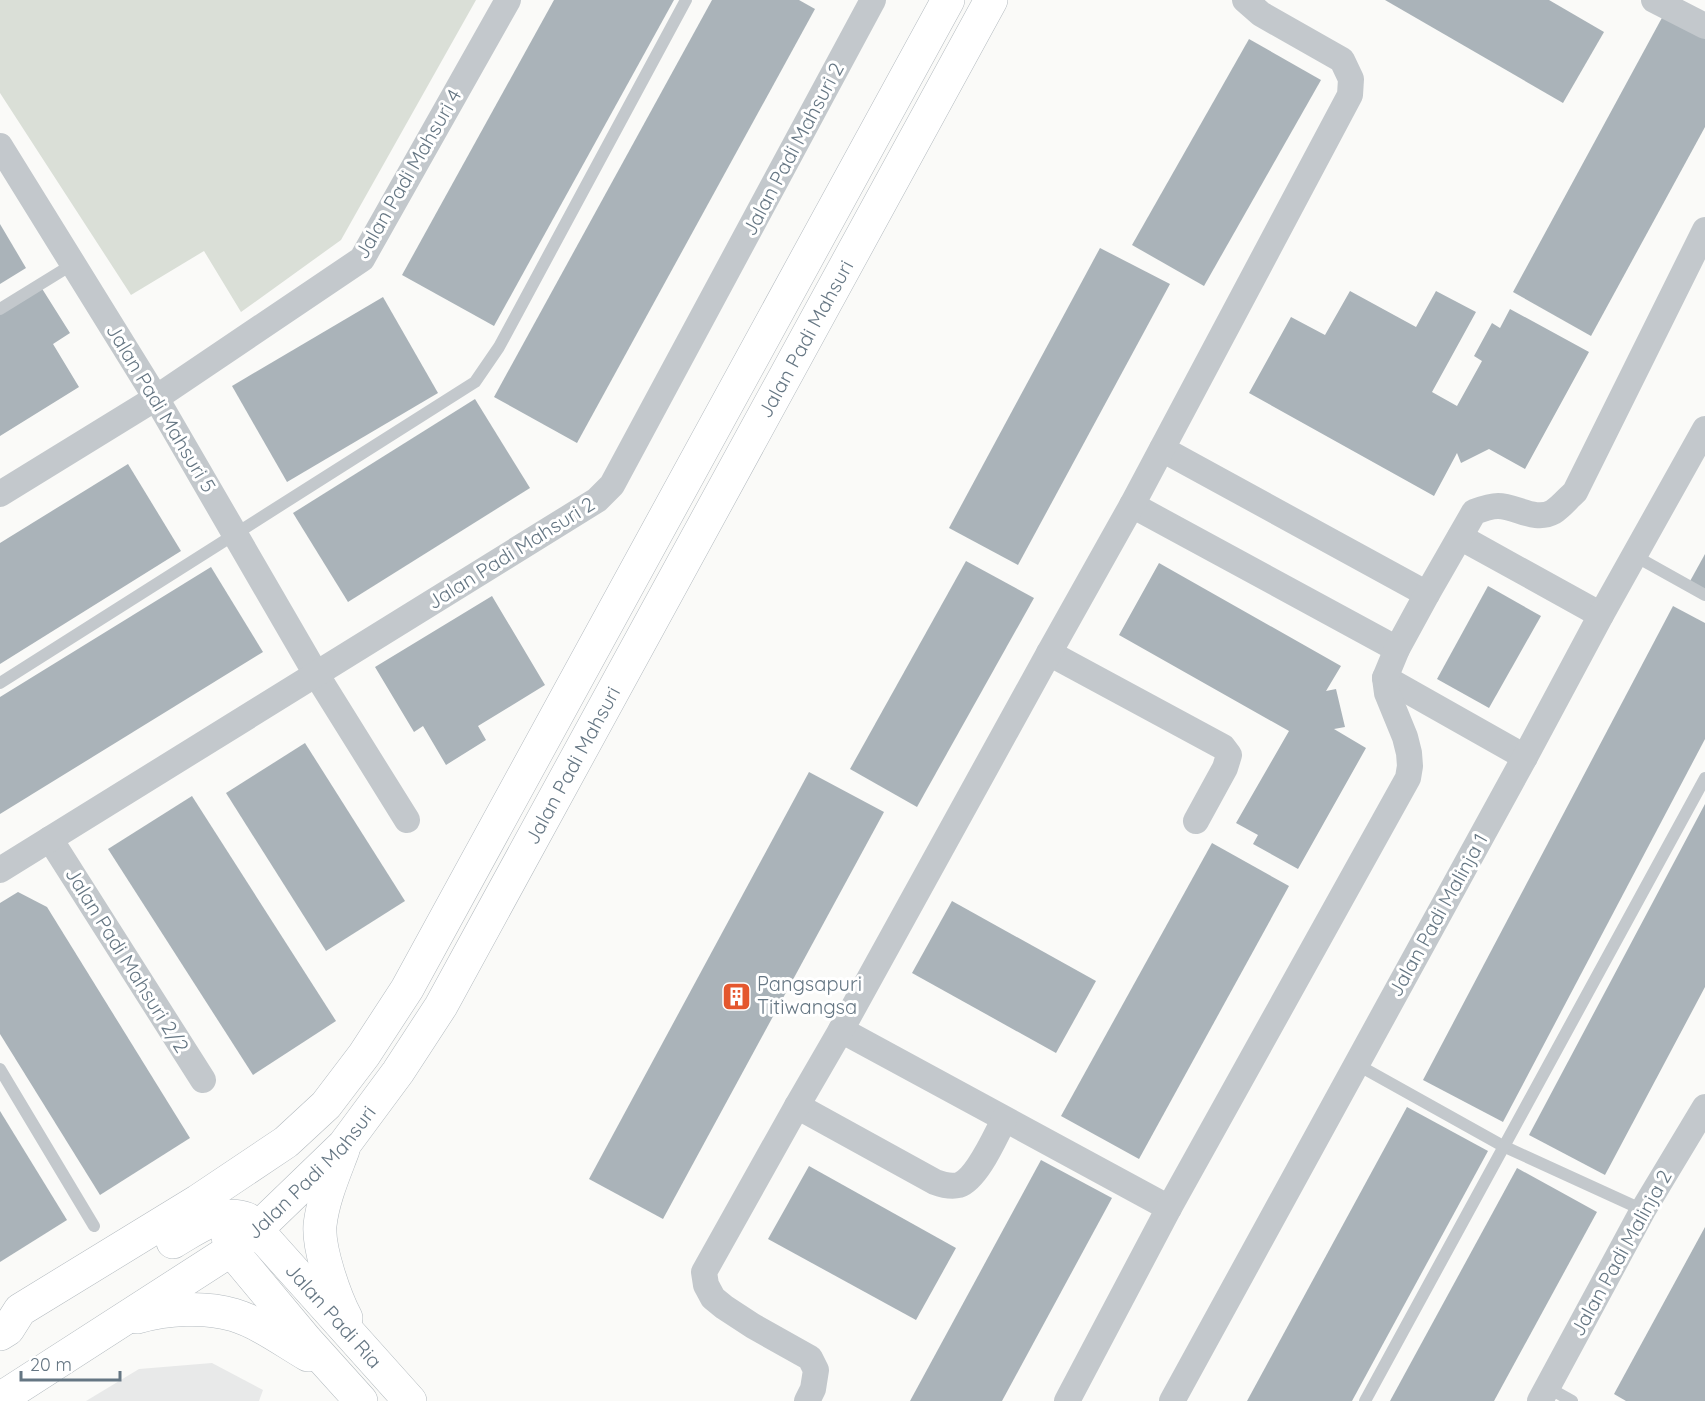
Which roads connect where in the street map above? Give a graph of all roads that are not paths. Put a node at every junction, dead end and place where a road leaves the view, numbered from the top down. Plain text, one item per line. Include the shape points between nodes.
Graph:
1 (508, 0) edge
2 (686, 0) edge
3 (873, 0) edge
4 (948, 0) edge
5 (991, 0) edge
6 (1245, 0) edge
7 (1654, 0) edge
8 (1694, 16) edge
9 (0, 146) edge
10 (1705, 230) edge
11 (73, 264) junction
12 (0, 309) edge
13 (156, 398) junction
14 (1705, 429) edge
15 (1162, 450) junction
16 (0, 494) edge
17 (1132, 505) junction
18 (235, 533) junction
19 (1460, 537) junction
20 (1635, 556) junction
21 (1427, 594) junction
22 (1705, 595) edge
23 (1601, 615) junction
24 (1398, 649) junction
25 (1049, 653) junction
26 (316, 674) junction
27 (1385, 678) junction
28 (0, 683) edge
29 (1525, 757) junction
30 (1705, 778) edge
31 (407, 820) dead end
32 (1196, 821) dead end
33 (50, 839) junction
34 (0, 870) edge
35 (841, 1030) junction
36 (1356, 1064) junction
37 (0, 1069) edge
38 (203, 1080) dead end
39 (796, 1106) junction
40 (1705, 1107) edge
41 (1004, 1120) junction
42 (286, 1142) junction
43 (344, 1145) junction
44 (1503, 1146) junction
45 (1169, 1208) junction
46 (1643, 1210) junction
47 (228, 1216) junction
48 (94, 1226) dead end
49 (257, 1229) junction
50 (231, 1250) junction
51 (122, 1321) junction
52 (4, 1332) edge
53 (362, 1347) junction
54 (333, 1369) junction
55 (1544, 1394) edge
56 (0, 1400) edge
57 (361, 1401) edge
58 (410, 1401) edge
59 (807, 1401) edge
60 (1067, 1401) edge
61 (1172, 1401) edge
62 (1365, 1401) edge
63 (1572, 1401) edge

1 - 13 street, Jalan Padi Mahsuri 4 via 362,259
2 - 18 lane via 499,347 475,382
3 - 26 street, Jalan Padi Mahsuri 2 via 612,485 597,500
4 - 42 main road, Jalan Padi Mahsuri via 407,989 326,1105
5 - 43 main road, Jalan Padi Mahsuri via 441,1006
6 - 15 street via 1261,14 1342,60 1351,79 1350,95
7 - 8 street
9 - 11 street, Jalan Padi Mahsuri 5
10 - 19 street via 1575,492 1552,512 1537,515 1495,506 1474,512
11 - 12 lane
11 - 13 street, Jalan Padi Mahsuri 5
13 - 16 street, Jalan Padi Mahsuri 4
13 - 18 street, Jalan Padi Mahsuri 5
14 - 20 street, Jalan Padi Malinja 1
15 - 17 street
15 - 21 street
17 - 24 street
17 - 25 street
18 - 26 street, Jalan Padi Mahsuri 5
18 - 28 lane
19 - 21 street
19 - 23 street
20 - 22 lane
20 - 23 street, Jalan Padi Malinja 1
21 - 24 street
23 - 29 street, Jalan Padi Malinja 1
24 - 27 street
25 - 32 street via 1223,747 1229,755 1226,768
25 - 35 street
26 - 31 street, Jalan Padi Mahsuri 5
26 - 33 street, Jalan Padi Mahsuri 2
27 - 29 street
27 - 45 street via 1405,737 1408,778
29 - 36 street, Jalan Padi Malinja 1
30 - 44 lane
33 - 34 street, Jalan Padi Mahsuri 2
33 - 38 street, Jalan Padi Mahsuri 2/2
35 - 39 street
35 - 41 street
36 - 44 lane
36 - 61 street, Jalan Padi Malinja 1
37 - 48 lane
39 - 41 street via 947,1186 960,1185 975,1172
39 - 59 street via 704,1272 706,1286 724,1307 810,1358 816,1370
40 - 46 street, Jalan Padi Malinja 2
41 - 45 street
42 - 47 main road
42 - 52 main road, Jalan Padi Mahsuri via 20,1310
43 - 49 main road, Jalan Padi Mahsuri
43 - 53 main road via 320,1228 340,1307
44 - 46 lane
44 - 62 lane
45 - 60 street
46 - 55 street, Jalan Padi Malinja 2
47 - 49 main road via 247,1220
47 - 50 main road via 226,1235
47 - 52 main road via 206,1221 37,1321
49 - 50 main road, Jalan Padi Mahsuri
49 - 53 main road, Jalan Padi Ria
50 - 51 main road, Jalan Padi Mahsuri
50 - 54 main road, Jalan Padi Ria
51 - 54 main road via 173,1311 220,1312 271,1333
51 - 56 main road, Jalan Padi Mahsuri
53 - 58 main road, Jalan Padi Ria
54 - 57 main road, Jalan Padi Ria
55 - 63 lane

